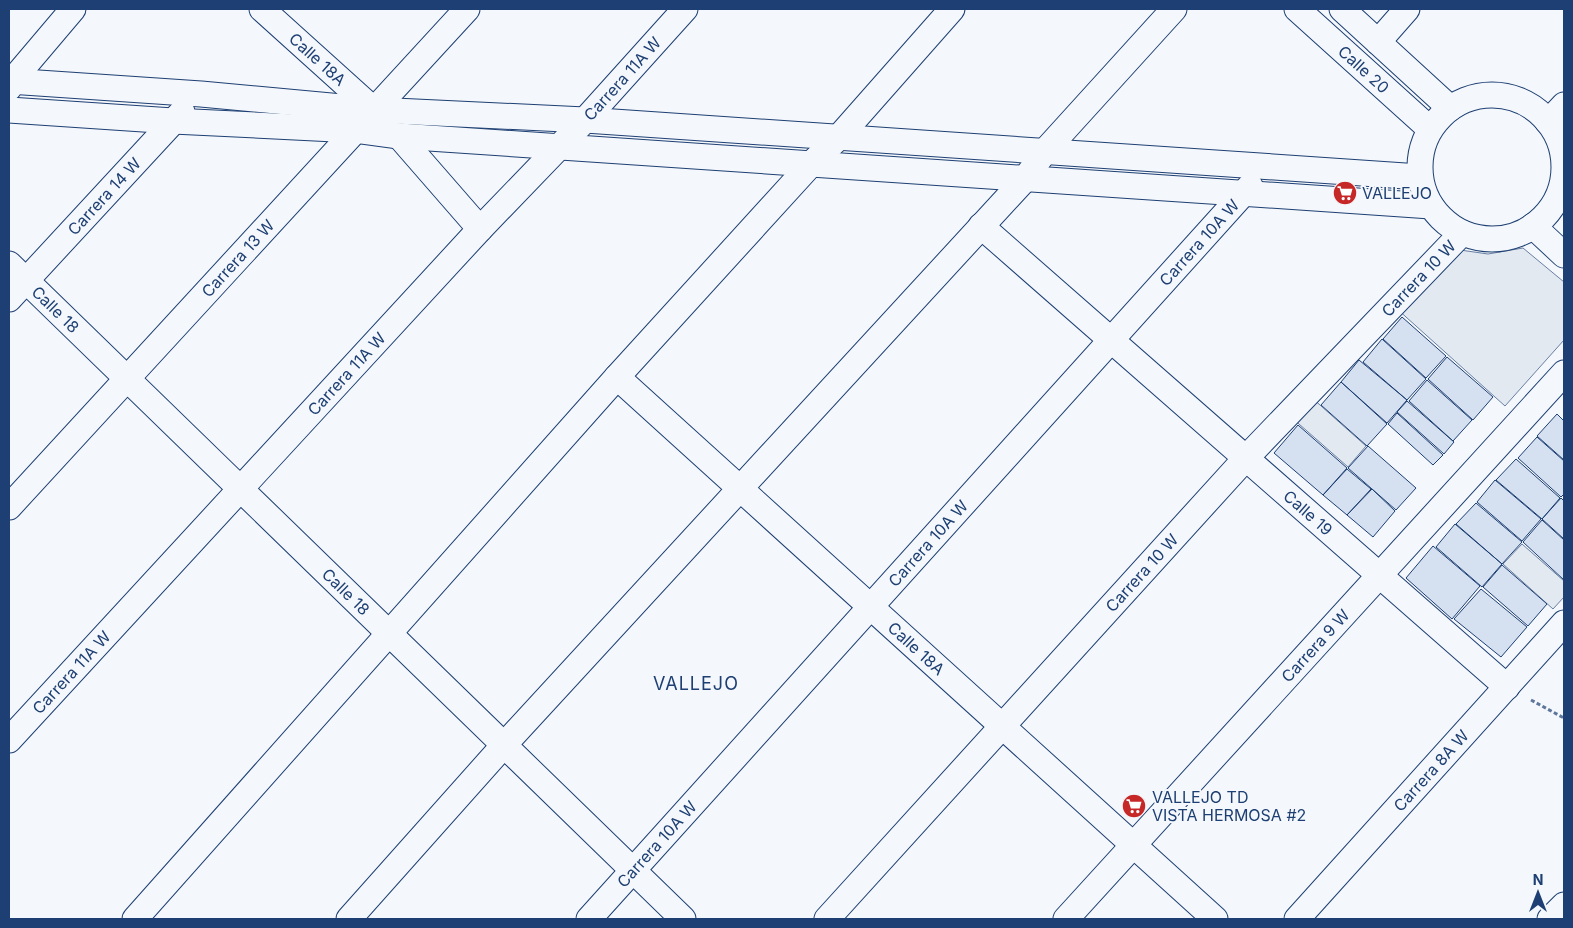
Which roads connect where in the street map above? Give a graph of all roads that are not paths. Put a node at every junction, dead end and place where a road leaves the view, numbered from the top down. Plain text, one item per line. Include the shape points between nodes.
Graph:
1 (73, 9) edge
2 (262, 9) edge
3 (467, 9) edge
4 (685, 9) edge
5 (952, 9) edge
6 (1174, 9) edge
7 (1297, 9) edge
8 (1342, 9) edge
9 (1407, 9) edge
10 (1378, 42) junction
11 (10, 83) edge
12 (201, 94) junction
13 (1450, 108) junction
14 (9, 110) edge
15 (374, 110) junction
16 (1556, 113) edge
17 (586, 120) junction
18 (173, 121) junction
19 (1430, 129) junction
20 (355, 130) junction
21 (399, 136) junction
22 (839, 137) junction
23 (558, 147) junction
24 (1045, 152) junction
25 (811, 164) junction
26 (1268, 166) junction
27 (1420, 177) junction
28 (1025, 179) junction
29 (1564, 182) edge
30 (1243, 193) junction
31 (1431, 206) junction
32 (1549, 217) edge
33 (981, 226) junction
34 (480, 229) junction
35 (1462, 232) junction
36 (1564, 255) edge
37 (9, 264) edge
38 (26, 281) junction
39 (9, 299) edge
40 (1110, 340) junction
41 (1564, 373) edge
42 (617, 377) junction
43 (127, 379) junction
44 (1246, 458) junction
45 (240, 489) junction
46 (741, 489) junction
47 (9, 507) edge
48 (1380, 575) junction
49 (870, 607) junction
50 (1564, 623) edge
51 (389, 633) junction
52 (1507, 687) junction
53 (1002, 726) junction
54 (9, 740) edge
55 (504, 745) junction
56 (1134, 846) junction
57 (633, 870) junction
58 (1564, 905) edge
59 (134, 919) edge
60 (349, 919) edge
61 (589, 919) edge
62 (683, 919) edge
63 (827, 919) edge
64 (1066, 919) edge
65 (1215, 919) edge
66 (1297, 919) edge
67 (1550, 919) edge

1 - 11 street
2 - 15 street, Calle 18A
3 - 15 street, Carrera 13 W
4 - 17 street, Carrera 11A W
5 - 22 street
6 - 24 street
7 - 19 street, Calle 20
8 - 10 street, Calle 20
9 - 10 street
10 - 13 street, Calle 20
11 - 12 street
12 - 15 street
12 - 18 street, Carrera 14 W
13 - 16 street via 1475,97 1502,95
13 - 19 street
14 - 18 street
15 - 17 street
15 - 20 street, Carrera 13 W
16 - 29 street
17 - 22 street
17 - 23 street, Carrera 11A W
18 - 20 street
18 - 38 street, Carrera 14 W
19 - 27 street via 1421,152
20 - 21 street
20 - 43 street, Carrera 13 W
21 - 23 street
21 - 34 street
22 - 24 street
22 - 25 street
23 - 25 street
23 - 34 street, Carrera 11A W
24 - 26 street
24 - 28 street
25 - 28 street
25 - 42 street
26 - 27 street
26 - 30 street, Carrera 10A W
27 - 31 street
28 - 30 street
28 - 33 street
29 - 32 street
30 - 31 street
30 - 40 street, Carrera 10A W
31 - 35 street via 1444,222
32 - 35 street via 1509,237 1485,239
32 - 36 street
33 - 40 street, Calle 19
33 - 46 street
34 - 45 street, Carrera 11A W
35 - 44 street, Carrera 10 W
37 - 38 street, Calle 18
38 - 39 street, Carrera 14 W
38 - 43 street, Calle 18
40 - 44 street, Calle 19
40 - 49 street, Carrera 10A W
41 - 48 street, Carrera 9 W
42 - 46 street, Calle 18A
42 - 51 street
43 - 45 street, Calle 18
43 - 47 street, Carrera 13 W
44 - 48 street, Calle 19
44 - 53 street, Carrera 10 W
45 - 51 street, Calle 18
45 - 54 street, Carrera 11A W
46 - 49 street, Calle 18A
46 - 55 street
48 - 52 street, Calle 19
48 - 56 street, Carrera 9 W
49 - 53 street, Calle 18A
49 - 57 street, Carrera 10A W
50 - 52 street, Carrera 8A W
51 - 55 street, Calle 18
51 - 59 street
52 - 66 street, Carrera 8A W
53 - 56 street, Calle 18A
53 - 63 street, Carrera 10 W
55 - 57 street, Calle 18
55 - 60 street
56 - 64 street, Carrera 9 W
56 - 65 street, Calle 18A
57 - 61 street, Carrera 10A W
57 - 62 street, Calle 18
58 - 67 street

